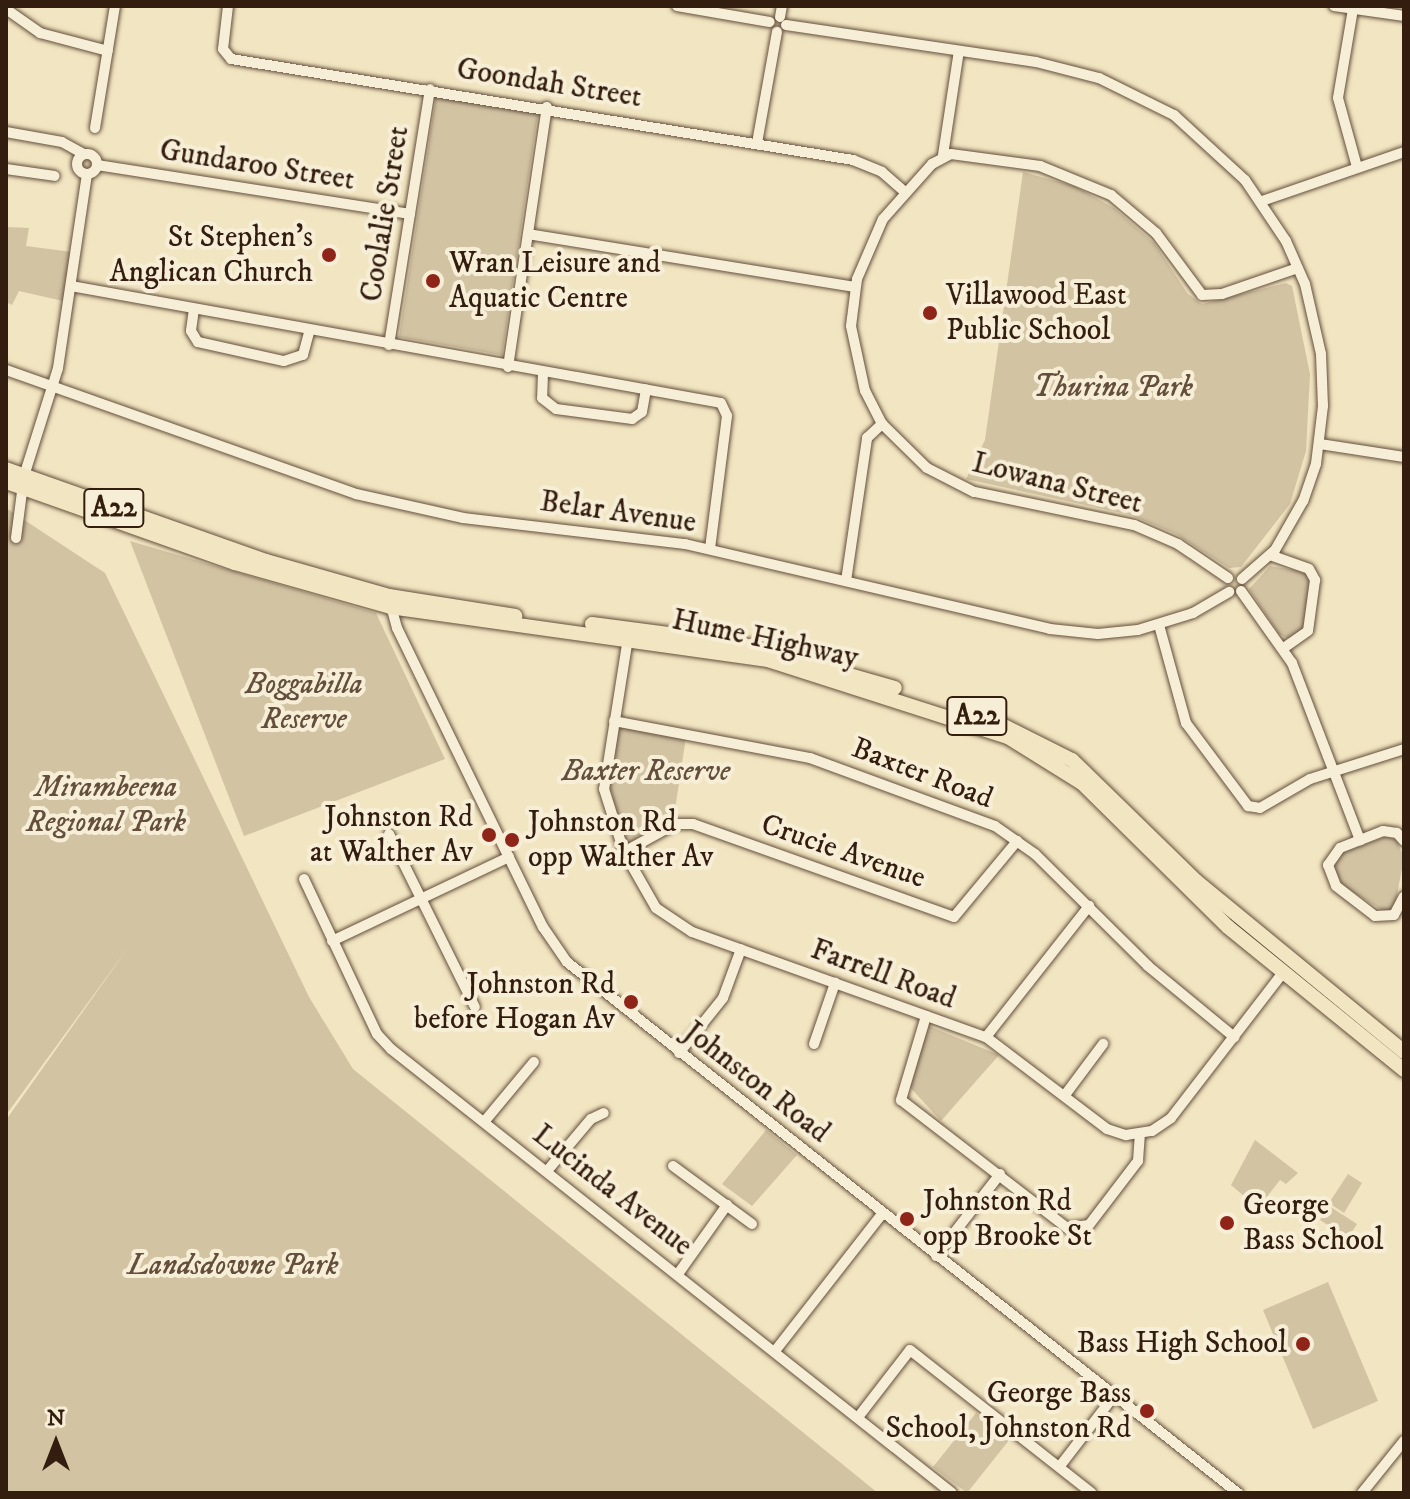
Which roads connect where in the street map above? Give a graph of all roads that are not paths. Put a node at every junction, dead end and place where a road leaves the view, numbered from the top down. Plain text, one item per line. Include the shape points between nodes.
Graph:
1 (115, 6) edge
2 (228, 6) edge
3 (677, 6) edge
4 (1334, 6) edge
5 (6, 9) edge
6 (1353, 9) junction
7 (1404, 16) edge
8 (779, 20) edge
9 (108, 51) junction
10 (959, 51) junction
11 (430, 89) junction
12 (547, 107) junction
13 (95, 128) dead end
14 (6, 132) edge
15 (757, 143) junction
16 (1404, 152) edge
17 (84, 154) junction
18 (943, 155) junction
19 (97, 165) junction
20 (1357, 167) junction
21 (6, 169) edge
22 (87, 174) junction
23 (55, 176) dead end
24 (905, 192) junction
25 (1262, 201) junction
26 (410, 214) junction
27 (528, 234) junction
28 (1298, 268) junction
29 (71, 286) junction
30 (855, 287) junction
31 (194, 309) junction
32 (309, 332) junction
33 (389, 345) junction
34 (508, 367) junction
35 (6, 370) edge
36 (543, 373) junction
37 (54, 387) junction
38 (646, 389) junction
39 (882, 424) junction
40 (1320, 444) junction
41 (1404, 457) edge
42 (6, 469) edge
43 (6, 482) edge
44 (23, 482) junction
45 (16, 538) dead end
46 (710, 549) junction
47 (1270, 555) junction
48 (1228, 578) junction
49 (1242, 579) junction
50 (846, 581) junction
51 (1241, 591) junction
52 (1229, 592) junction
53 (390, 601) junction
54 (1159, 625) junction
55 (628, 638) junction
56 (1284, 648) junction
57 (614, 721) junction
58 (1404, 749) edge
59 (1334, 770) junction
60 (389, 834) dead end
61 (1360, 840) junction
62 (1017, 841) junction
63 (1404, 841) edge
64 (624, 852) junction
65 (509, 857) junction
66 (304, 879) dead end
67 (1404, 896) edge
68 (420, 901) junction
69 (1089, 906) junction
70 (332, 941) junction
71 (741, 949) junction
72 (1282, 974) junction
73 (835, 983) junction
74 (475, 1007) dead end
75 (926, 1016) junction
76 (986, 1037) junction
77 (1234, 1037) junction
78 (814, 1044) dead end
79 (1103, 1044) dead end
80 (1404, 1052) edge
81 (679, 1053) junction
82 (534, 1062) dead end
83 (1404, 1070) edge
84 (1065, 1095) junction
85 (604, 1113) dead end
86 (484, 1122) junction
87 (1140, 1134) junction
88 (673, 1166) dead end
89 (547, 1171) junction
90 (1000, 1174) junction
91 (727, 1205) junction
92 (882, 1214) junction
93 (752, 1224) dead end
94 (936, 1256) junction
95 (678, 1274) junction
96 (775, 1351) junction
97 (1114, 1396) junction
98 (859, 1416) junction
99 (1404, 1441) edge
100 (1060, 1466) junction
101 (952, 1493) edge
102 (1092, 1493) edge
103 (1238, 1493) edge
104 (1362, 1493) edge

1 - 9 street
2 - 11 street, Goondah Street via 223,49 231,59
3 - 8 street
4 - 6 street
5 - 9 street via 40,33
6 - 7 street
6 - 20 street via 1338,98
8 - 10 street
8 - 15 street
9 - 13 street
10 - 18 street
10 - 25 street via 1059,66 1143,97 1210,143
11 - 12 street, Goondah Street
11 - 26 street, Coolalie Street
12 - 15 street, Goondah Street
12 - 27 street
14 - 17 street via 62,142
15 - 24 street, Goondah Street via 868,165
16 - 20 street
17 - 19 street via 94,156
17 - 22 street via 76,164
18 - 24 street, Lowana Street
18 - 28 street via 1040,166 1102,190 1156,233 1202,295 1222,294
19 - 22 street
19 - 26 street, Gundaroo Street
20 - 25 street
21 - 23 street
22 - 29 street
24 - 30 street, Lowana Street via 874,233
25 - 28 street
26 - 33 street, Coolalie Street
27 - 30 street
27 - 34 street
28 - 40 street via 1321,354
29 - 31 street
29 - 37 street
30 - 39 street, Lowana Street via 855,353
31 - 32 street
31 - 32 street via 191,331 198,342 284,361 303,355
32 - 33 street
33 - 34 street
34 - 36 street
35 - 37 street, Belar Avenue
36 - 38 street
36 - 38 street via 543,402 569,411 632,419 642,412
37 - 44 street
37 - 46 street, Belar Avenue via 356,494 463,518
38 - 46 street via 715,401 727,411
39 - 48 street, Lowana Street via 927,468 959,486 1134,525 1178,544
39 - 50 street via 867,438
40 - 41 street
40 - 47 street via 1303,501
42 - 44 highway, Hume Highway / A22
43 - 44 highway, Hume Highway / A22
44 - 45 street
44 - 53 highway, Hume Highway / A22
46 - 50 street, Belar Avenue
47 - 49 street
47 - 56 street via 1309,569 1315,580 1309,627
48 - 49 street
48 - 52 street
49 - 51 street
50 - 54 street, Belar Avenue via 1075,633
51 - 52 street
51 - 56 street
52 - 54 street, Belar Avenue
53 - 55 highway, Hume Highway / A22 via 452,619
53 - 65 street, Johnston Road
53 - 80 highway, Hume Highway / A22 via 737,643 834,667 1020,731 1088,773 1196,881
54 - 59 street via 1186,723 1248,806 1260,808
55 - 57 street, Farrell Road
55 - 72 highway, Hume Highway / A22 via 820,674 1031,748 1082,783 1198,900
56 - 59 street
57 - 62 street, Baxter Road via 810,758 967,813
57 - 64 street, Farrell Road via 604,789
58 - 59 street
59 - 61 street
60 - 68 street
61 - 63 street via 1388,831
61 - 67 street via 1328,860 1336,886 1382,919 1394,915
62 - 64 street, Crucie Avenue via 954,917 693,824 675,824
62 - 69 street, Baxter Road
64 - 71 street, Farrell Road via 656,908 692,932
65 - 68 street
65 - 81 street, Johnston Road via 543,927 567,962
66 - 70 street, Lucinda Avenue
68 - 70 street
68 - 74 street
69 - 76 street
69 - 77 street, Baxter Road via 1148,966
70 - 86 street, Lucinda Avenue via 377,1034
71 - 73 street, Farrell Road
71 - 81 street via 723,998
72 - 77 street
72 - 83 highway, Hume Highway / A22
73 - 75 street, Farrell Road
73 - 78 street
75 - 76 street, Farrell Road
75 - 90 street via 901,1100
76 - 84 street, Farrell Road
77 - 87 street via 1171,1118
79 - 84 street
81 - 92 street, Johnston Road
82 - 86 street
84 - 87 street, Farrell Road via 1107,1129
85 - 89 street via 591,1119
86 - 89 street, Lucinda Avenue
87 - 90 street via 1135,1165 1083,1229 1067,1228
88 - 91 street
89 - 95 street, Lucinda Avenue
90 - 94 street
91 - 93 street
91 - 95 street
92 - 94 street, Johnston Road
92 - 96 street
94 - 97 street, Johnston Road
95 - 96 street, Lucinda Avenue
96 - 98 street, Lucinda Avenue
97 - 100 street
97 - 103 street, Johnston Road
98 - 100 street via 910,1350
98 - 101 street, Lucinda Avenue
99 - 104 street
100 - 102 street

